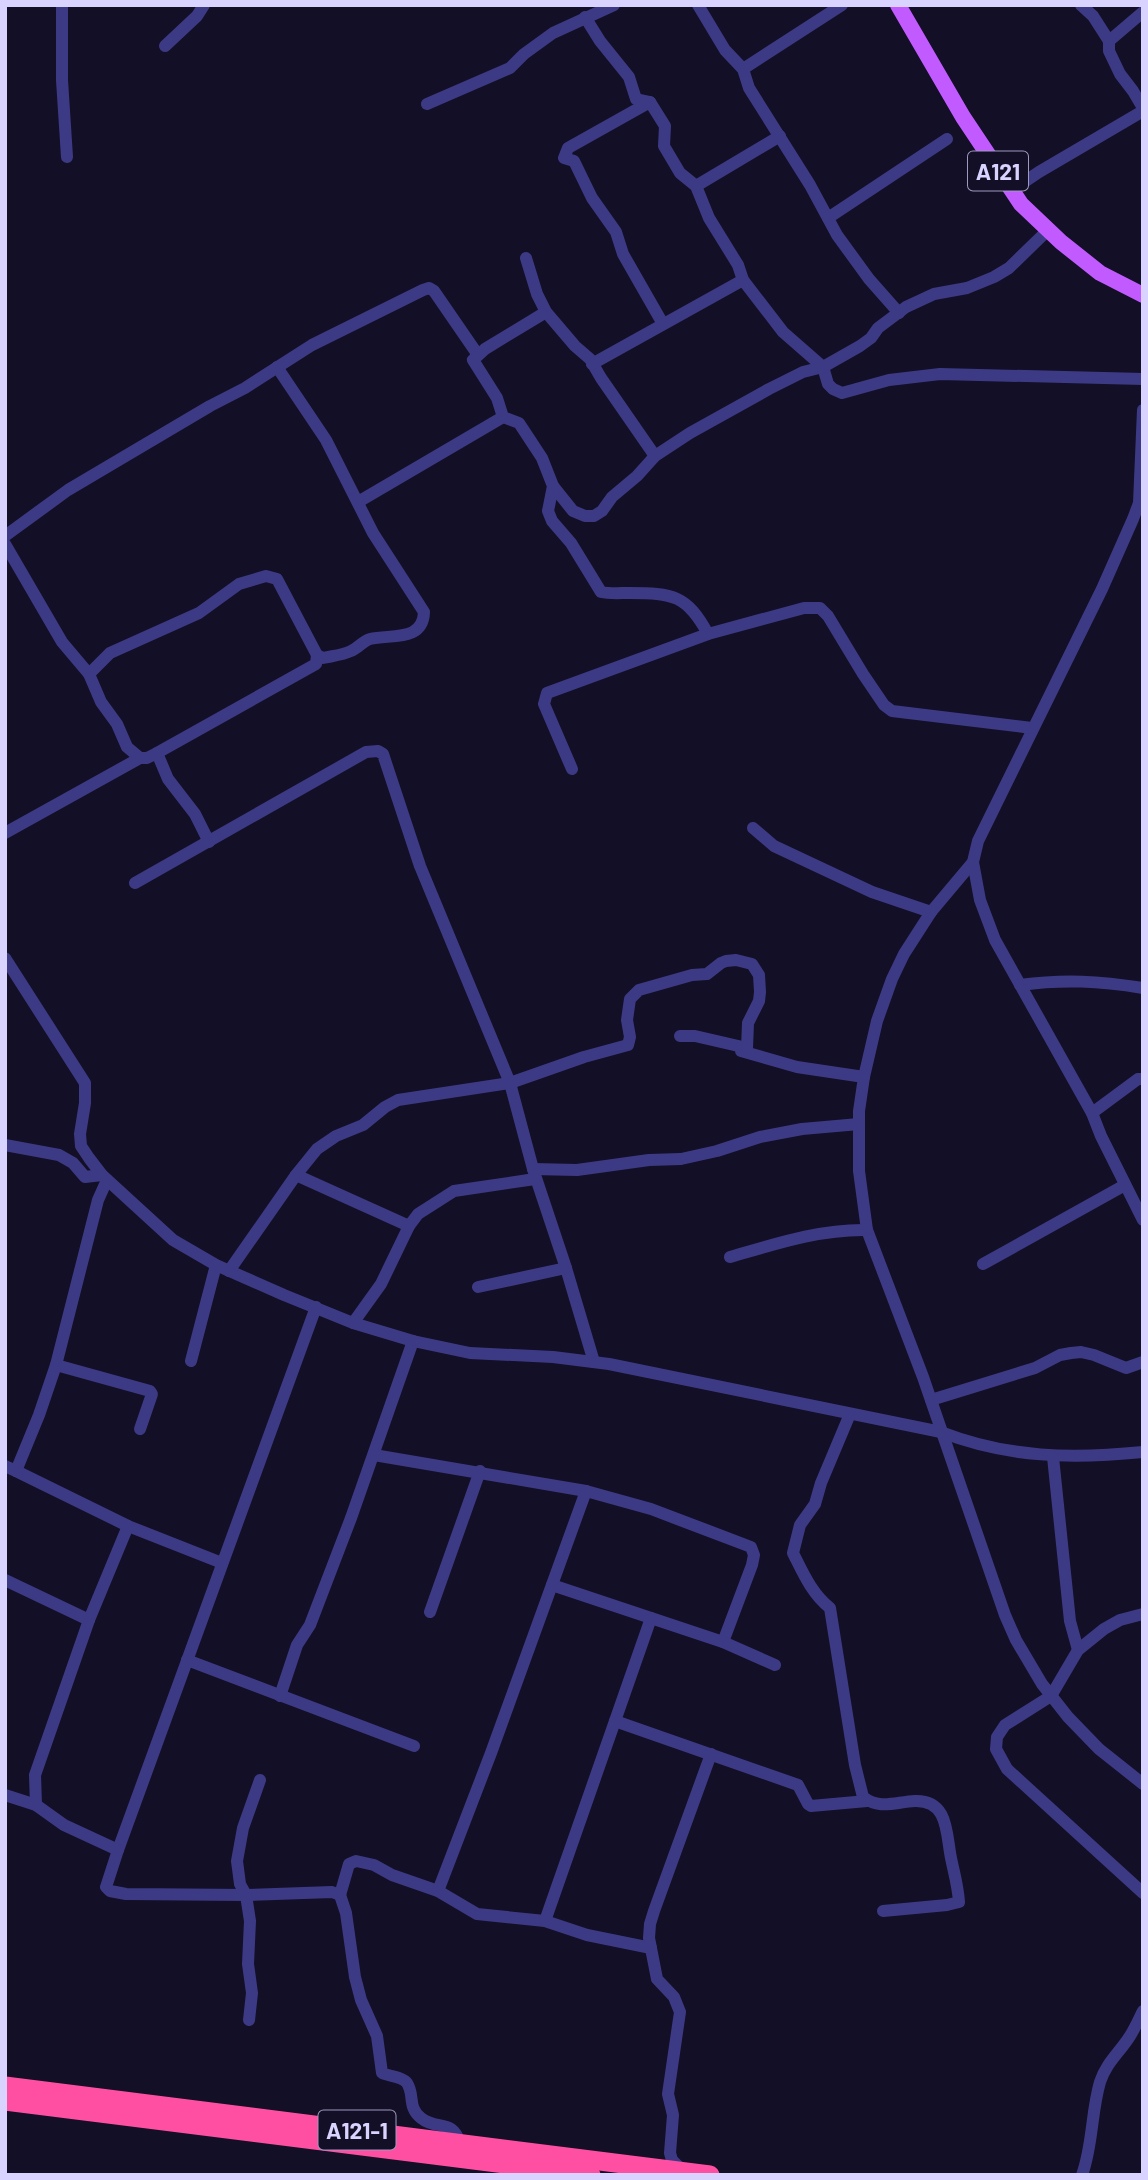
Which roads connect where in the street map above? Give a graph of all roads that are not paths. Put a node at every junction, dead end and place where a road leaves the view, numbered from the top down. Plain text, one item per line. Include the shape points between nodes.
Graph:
1 (62, 5) edge
2 (204, 5) edge
3 (614, 5) edge
4 (698, 5) edge
5 (842, 5) edge
6 (898, 5) edge
7 (1081, 5) edge
8 (1143, 12) edge
9 (585, 18) junction
10 (1109, 41) junction
11 (165, 46) dead end
12 (743, 69) junction
13 (650, 102) junction
14 (427, 104) dead end
15 (1143, 110) edge
16 (780, 136) junction
17 (947, 139) dead end
18 (67, 157) dead end
19 (696, 186) junction
20 (1011, 191) junction
21 (828, 218) junction
22 (1048, 230) junction
23 (526, 258) dead end
24 (743, 280) junction
25 (1143, 295) edge
26 (546, 312) junction
27 (899, 313) junction
28 (663, 324) junction
29 (478, 355) junction
30 (592, 364) junction
31 (276, 367) junction
32 (823, 367) junction
33 (1143, 379) edge
34 (1143, 410) edge
35 (503, 417) junction
36 (655, 456) junction
37 (553, 486) junction
38 (358, 502) junction
39 (1141, 505) edge
40 (5, 536) edge
41 (5, 544) edge
42 (708, 634) junction
43 (317, 654) junction
44 (89, 674) junction
45 (1032, 728) junction
46 (157, 753) junction
47 (140, 758) junction
48 (572, 769) dead end
49 (753, 828) dead end
50 (5, 833) edge
51 (209, 842) junction
52 (972, 862) junction
53 (135, 883) dead end
54 (931, 912) junction
55 (5, 958) edge
56 (1020, 985) junction
57 (1143, 988) edge
58 (680, 1036) dead end
59 (747, 1048) junction
60 (864, 1077) junction
61 (1143, 1079) edge
62 (510, 1083) junction
63 (1092, 1113) junction
64 (859, 1124) junction
65 (5, 1145) edge
66 (534, 1174) junction
67 (296, 1175) junction
68 (104, 1178) junction
69 (1125, 1185) junction
70 (1143, 1220) edge
71 (409, 1226) junction
72 (867, 1230) junction
73 (730, 1257) dead end
74 (983, 1264) dead end
75 (216, 1265) junction
76 (566, 1268) junction
77 (229, 1271) junction
78 (478, 1287) dead end
79 (316, 1307) junction
80 (353, 1323) junction
81 (413, 1342) junction
82 (191, 1361) dead end
83 (594, 1362) junction
84 (1143, 1362) edge
85 (56, 1365) junction
86 (931, 1400) junction
87 (850, 1414) junction
88 (139, 1429) dead end
89 (941, 1432) junction
90 (1143, 1452) edge
91 (374, 1455) junction
92 (1053, 1457) junction
93 (11, 1468) edge
94 (480, 1471) junction
95 (586, 1491) junction
96 (128, 1526) junction
97 (222, 1563) junction
98 (5, 1580) edge
99 (552, 1585) junction
100 (430, 1612) dead end
101 (1143, 1614) edge
102 (651, 1618) junction
103 (89, 1620) junction
104 (723, 1642) junction
105 (1078, 1650) junction
106 (187, 1660) junction
107 (775, 1665) dead end
108 (280, 1696) junction
109 (1051, 1696) junction
110 (615, 1721) junction
111 (414, 1746) dead end
112 (711, 1754) junction
113 (1140, 1776) edge
114 (260, 1780) dead end
115 (5, 1795) edge
116 (867, 1801) junction
117 (36, 1805) junction
118 (118, 1850) junction
119 (438, 1891) junction
120 (1143, 1893) edge
121 (246, 1895) junction
122 (340, 1895) junction
123 (883, 1911) dead end
124 (545, 1921) junction
125 (651, 1948) junction
126 (1143, 2011) edge
127 (249, 2020) dead end
128 (5, 2086) edge
129 (5, 2101) edge
130 (460, 2143) junction
131 (683, 2171) junction
132 (591, 2175) edge
133 (710, 2175) edge
134 (1082, 2175) edge

1 - 18 street
2 - 11 street
3 - 9 street
4 - 12 street via 725,50
5 - 12 street
6 - 20 main road, A121
7 - 10 street
8 - 10 street
9 - 13 street via 629,77 636,99
9 - 14 street via 553,33 510,68
10 - 15 street via 1120,74
12 - 16 street via 749,88
13 - 19 street via 665,126 664,146 680,173
13 - 28 street via 568,148 564,158 574,161
15 - 20 street
16 - 19 street
16 - 21 street
17 - 21 street
19 - 24 street
20 - 22 main road, A121
21 - 27 street via 849,253
22 - 25 main road, A121 via 1100,273
22 - 27 street via 994,277 934,295
23 - 26 street
24 - 28 street
24 - 32 street via 783,331
26 - 29 street
26 - 30 street
27 - 32 street via 860,346
28 - 30 street
29 - 31 street via 429,288
29 - 35 street via 473,360 497,398
30 - 36 street
31 - 38 street via 326,440
31 - 40 street via 68,490
32 - 33 street via 828,384 842,393 889,380 940,374
32 - 36 street via 803,372 718,416
34 - 39 street
35 - 37 street via 525,431
35 - 38 street
36 - 37 street via 594,516 573,511
37 - 42 street via 548,512 552,521 601,592 679,599 692,608
38 - 43 street via 424,612 424,620 418,630 408,634 372,639 351,651 323,658
39 - 45 street
41 - 44 street via 62,642
42 - 45 street via 804,608 820,608 888,709
42 - 48 street via 547,693 544,704
43 - 44 street via 277,579 266,576 239,584 199,613 110,653
43 - 46 street via 316,664 306,671
44 - 47 street via 127,747
45 - 52 street
46 - 47 street
46 - 51 street
47 - 50 street
49 - 54 street via 774,846 872,892
51 - 53 street
51 - 62 street via 366,752 383,754 420,866
52 - 54 street
52 - 56 street via 995,940
54 - 60 street via 892,979
55 - 68 street via 85,1083 81,1146
56 - 57 street via 1062,980
56 - 63 street
58 - 59 street
59 - 60 street via 741,1051 797,1067
59 - 62 street via 748,1023 759,1001 759,975 752,964 726,961 707,974 635,992 628,1012 628,1045
60 - 64 street
61 - 63 street
62 - 66 street
62 - 67 street via 398,1100 363,1125 327,1141
63 - 69 street
64 - 66 street via 761,1137 681,1159
64 - 72 street via 859,1171
65 - 68 street via 60,1155 85,1177
66 - 71 street via 454,1191 418,1214
66 - 76 street
67 - 71 street
67 - 77 street
68 - 75 street via 173,1240
68 - 85 street
69 - 70 street
69 - 74 street
71 - 80 street via 381,1284
72 - 73 street via 816,1234
72 - 86 street
75 - 77 street
75 - 82 street
76 - 78 street
76 - 83 street
77 - 79 street
79 - 80 street
79 - 97 street
80 - 81 street
81 - 83 street via 470,1353
81 - 91 street
83 - 87 street
84 - 86 street via 1126,1368 1081,1352 1059,1355 1035,1368
85 - 88 street via 150,1391
85 - 93 street
86 - 89 street
87 - 89 street
87 - 116 street via 815,1504 800,1525 793,1553 807,1582 830,1608 857,1774
89 - 92 street via 979,1445
89 - 109 street via 1005,1615
90 - 92 street
91 - 94 street
91 - 108 street
92 - 105 street via 1068,1610
93 - 96 street
94 - 95 street
94 - 100 street
95 - 99 street
95 - 104 street via 651,1509 751,1547 752,1565
96 - 97 street
96 - 103 street
97 - 106 street
98 - 103 street
99 - 102 street
99 - 119 street
101 - 105 street via 1119,1620
102 - 104 street
102 - 110 street
103 - 117 street via 35,1774
104 - 107 street
105 - 109 street
106 - 108 street
106 - 118 street
108 - 111 street
109 - 113 street via 1099,1749
109 - 120 street via 1005,1725 996,1749 1007,1769
110 - 112 street
110 - 124 street
112 - 116 street via 798,1785 811,1806
112 - 125 street via 650,1924
114 - 121 street via 238,1846 237,1872
115 - 117 street
116 - 123 street via 885,1806 915,1801 935,1806 949,1838 958,1886 959,1902
117 - 118 street via 64,1825
118 - 121 street via 107,1880 110,1891
119 - 122 street via 356,1861 349,1864
119 - 124 street via 477,1914
121 - 122 street
121 - 127 street via 252,1993
122 - 130 street via 355,1977 377,2036 382,2073 404,2080 416,2114 451,2129
124 - 125 street
125 - 131 street via 657,1979 674,1997 680,2012 668,2094 673,2115 670,2153
126 - 134 street via 1101,2080
128 - 130 highway, A121-1
129 - 132 highway, A121-1
130 - 131 highway, A121-1
131 - 133 highway, A121-1

